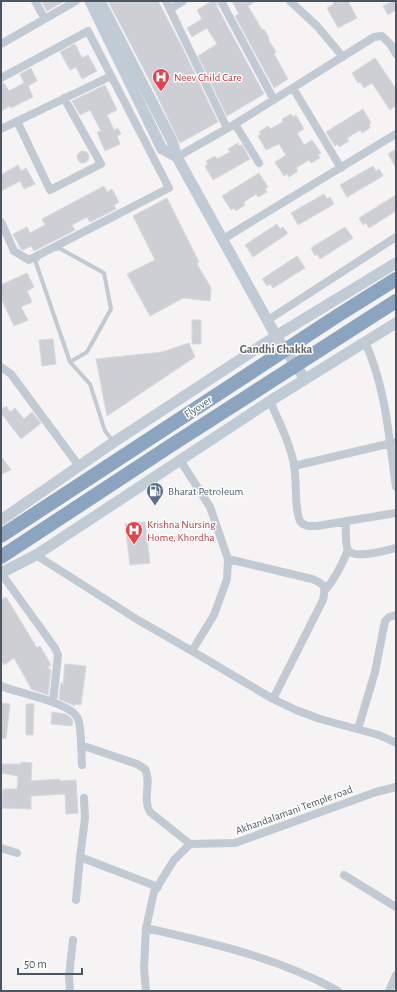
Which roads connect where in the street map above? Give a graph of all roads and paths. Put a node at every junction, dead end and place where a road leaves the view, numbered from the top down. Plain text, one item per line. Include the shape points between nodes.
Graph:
1 (35, 1) edge
2 (76, 1) edge
3 (90, 1) edge
4 (100, 1) edge
5 (166, 1) edge
6 (184, 1) edge
7 (221, 1) edge
8 (290, 1) edge
9 (170, 9) junction
10 (45, 19) junction
11 (1, 44) edge
12 (396, 54) edge
13 (343, 57) junction
14 (111, 76) junction
15 (1, 78) edge
16 (130, 82) junction
17 (117, 88) junction
18 (293, 88) junction
19 (64, 98) junction
20 (274, 100) junction
21 (17, 121) junction
22 (231, 126) junction
23 (1, 129) edge
24 (396, 134) edge
25 (177, 157) junction
26 (259, 163) dead end
27 (341, 168) junction
28 (1, 222) edge
29 (396, 237) edge
30 (223, 239) junction
31 (396, 263) edge
32 (396, 279) edge
33 (396, 301) edge
34 (268, 320) junction
35 (396, 323) edge
36 (276, 336) junction
37 (365, 342) junction
38 (70, 362) junction
39 (1, 367) edge
40 (306, 379) junction
41 (270, 401) junction
42 (114, 442) junction
43 (393, 443) edge
44 (180, 460) junction
45 (79, 466) junction
46 (294, 466) junction
47 (396, 487) edge
48 (396, 513) edge
49 (1, 520) edge
50 (346, 522) junction
51 (1, 536) edge
52 (396, 548) edge
53 (348, 550) junction
54 (36, 555) junction
55 (1, 557) edge
56 (228, 559) junction
57 (1, 573) edge
58 (325, 590) junction
59 (396, 615) edge
60 (192, 651) junction
61 (1, 686) edge
62 (273, 699) junction
63 (53, 702) junction
64 (358, 729) junction
65 (396, 743) edge
66 (81, 745) junction
67 (82, 764) dead end
68 (396, 787) edge
69 (84, 798) dead end
70 (190, 844) junction
71 (1, 848) edge
72 (17, 853) dead end
73 (80, 857) junction
74 (344, 875) dead end
75 (158, 887) junction
76 (76, 900) dead end
77 (396, 907) edge
78 (146, 928) junction
79 (73, 940) dead end
80 (396, 975) edge
81 (70, 991) edge
82 (146, 991) edge
83 (338, 991) edge
84 (389, 991) edge

1 - 10 street
2 - 10 street
3 - 16 street
4 - 25 street via 172,141
5 - 9 street
6 - 9 street
7 - 20 street
8 - 13 street
9 - 22 street
10 - 11 street
12 - 13 street via 382,36 374,37
13 - 18 street
14 - 15 street via 88,31
14 - 17 street
14 - 19 street
16 - 17 street
16 - 25 street via 162,149
17 - 28 street via 168,188 29,260 14,251
18 - 20 street
18 - 27 street
19 - 21 street
19 - 21 street via 101,164 50,190
20 - 22 street
21 - 23 street
22 - 25 street
22 - 26 street
24 - 27 street
25 - 30 street
27 - 30 street
29 - 34 street
30 - 34 street
31 - 36 street
32 - 51 highway, Flyover
33 - 55 highway, Flyover
34 - 36 street
35 - 37 street
36 - 40 street
36 - 42 street
37 - 40 street
37 - 43 street via 379,377
38 - 38 lane via 87,352 111,309 104,273 59,248 35,260
38 - 42 lane via 90,384 105,431
39 - 45 street via 11,374
40 - 41 street
41 - 44 street
41 - 46 street
42 - 45 street
43 - 46 street
43 - 47 street
44 - 54 street
44 - 56 street via 210,507
45 - 49 street
46 - 50 street via 301,522 307,526
48 - 50 street
50 - 53 street
52 - 53 street via 361,555
53 - 58 street via 339,571
54 - 57 street
54 - 60 street
56 - 58 street via 312,579 322,584
56 - 60 street via 227,579 214,615
57 - 63 street via 55,648 58,656
58 - 62 street via 323,600
59 - 64 street via 389,616 385,621 375,672
60 - 62 street
61 - 63 street
62 - 64 street via 320,719
63 - 66 street via 75,712 79,719
64 - 65 street
66 - 67 street
66 - 70 street via 146,769 147,807 156,818
68 - 70 street, Akhandalamani Temple road via 235,843
69 - 73 street via 85,818
70 - 75 street via 174,860
71 - 72 street
73 - 75 street
73 - 76 street
74 - 77 street
75 - 78 street via 154,892
78 - 82 street
78 - 83 street via 262,958 316,978
79 - 81 street
80 - 84 street

